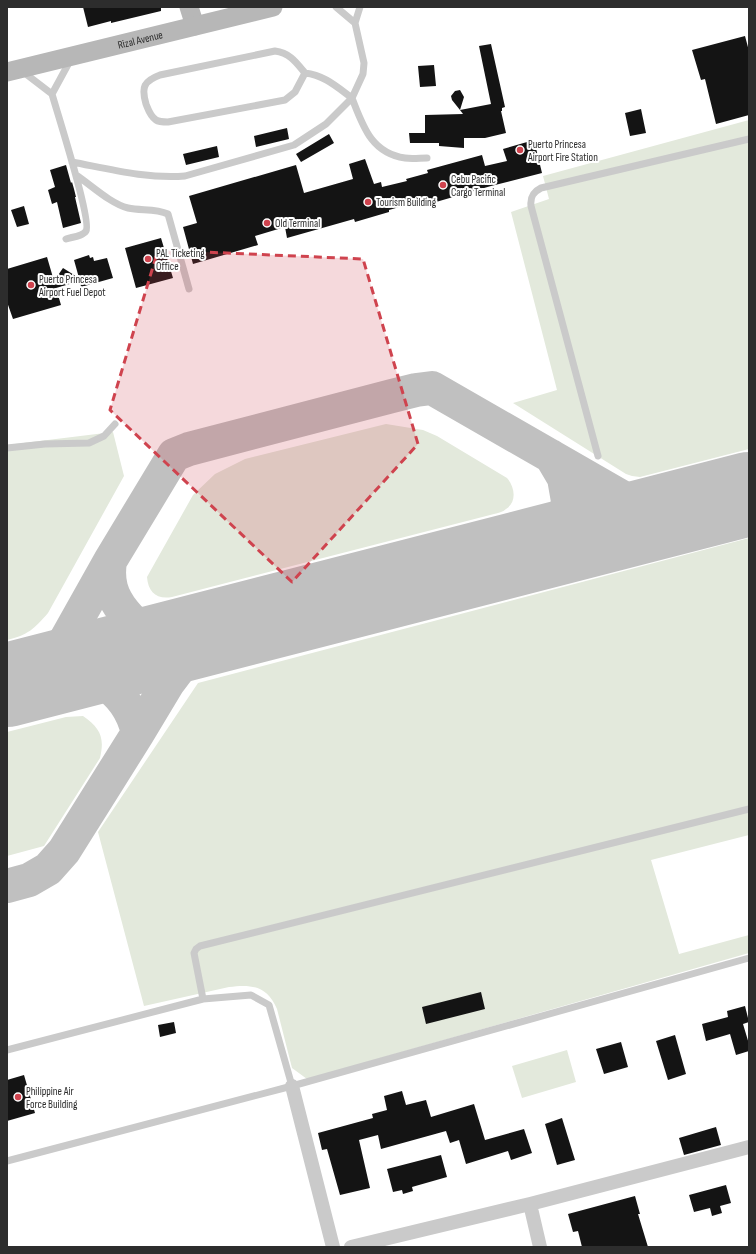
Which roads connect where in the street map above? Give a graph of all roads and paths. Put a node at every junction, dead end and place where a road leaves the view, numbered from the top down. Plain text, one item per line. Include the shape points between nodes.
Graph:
1 (190, 7) edge
2 (273, 7) edge
3 (336, 7) edge
4 (360, 7) edge
5 (355, 23) junction
6 (195, 26) junction
7 (73, 55) junction
8 (14, 71) edge
9 (305, 73) junction
10 (52, 94) junction
11 (352, 98) junction
12 (749, 139) edge
13 (427, 158) dead end
14 (72, 162) junction
15 (76, 175) junction
16 (66, 239) dead end
17 (189, 289) dead end
18 (115, 424) dead end
19 (7, 448) edge
20 (598, 456) dead end
21 (749, 809) edge
22 (749, 958) edge
23 (203, 999) junction
24 (7, 1050) edge
25 (292, 1086) junction
26 (749, 1147) edge
27 (7, 1160) edge
28 (530, 1204) junction
29 (333, 1247) edge
30 (351, 1247) edge
31 (540, 1247) edge

1 - 6 street
2 - 6 street, Rizal Avenue
3 - 5 lane
4 - 5 lane
5 - 11 lane via 364,63 360,82
6 - 7 street, Rizal Avenue
7 - 8 street, Rizal Avenue
7 - 10 lane
8 - 10 lane
9 - 9 lane via 290,56 284,52 275,52 160,75 148,81 143,91 151,115 157,121 168,122 285,100 295,92
9 - 11 lane via 329,81
10 - 14 lane
11 - 13 lane via 367,135 376,144 404,158
11 - 14 lane via 326,124 294,145 185,176 153,176
12 - 20 lane via 541,188 532,195 531,206
14 - 15 lane
15 - 16 lane via 87,226 83,234
15 - 17 lane via 127,208 168,214
18 - 19 lane via 104,436 89,443
21 - 23 lane via 200,946 194,953
22 - 25 lane
23 - 24 lane
23 - 25 lane via 251,995 269,1005
25 - 27 lane
25 - 29 street
26 - 28 street
28 - 30 street
28 - 31 street

